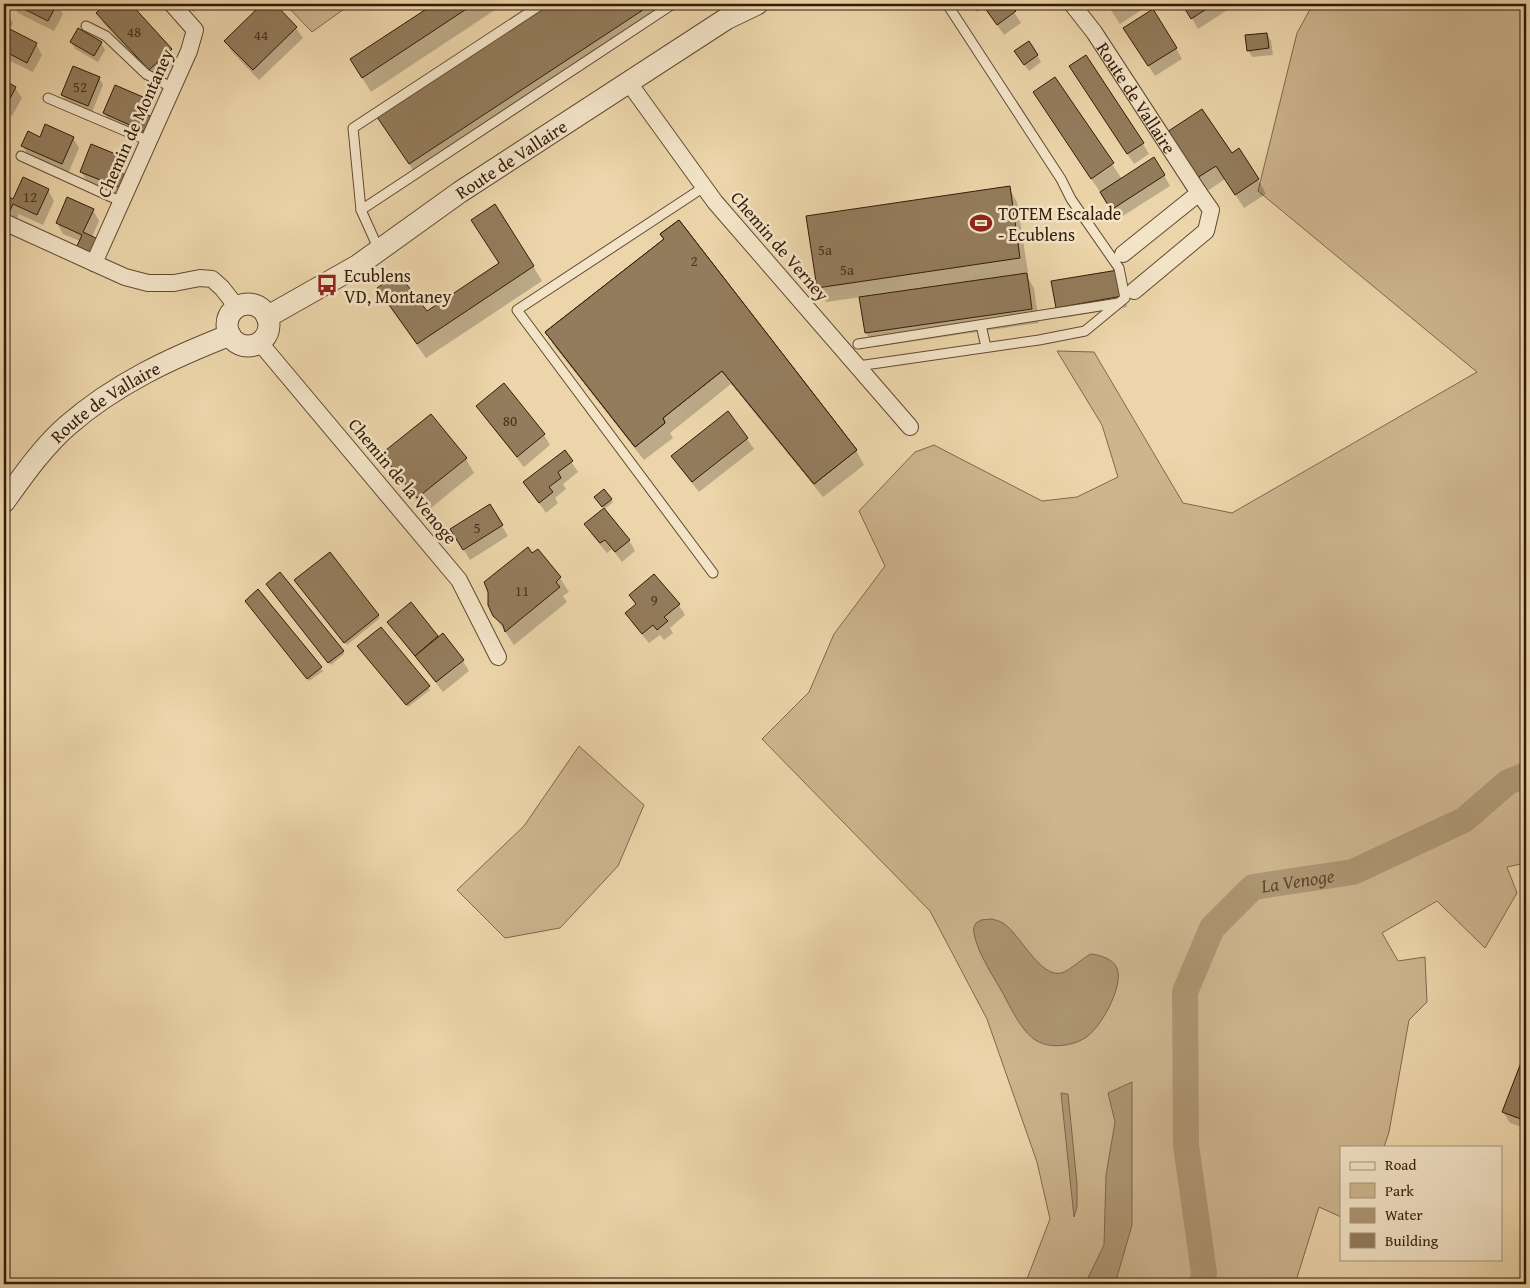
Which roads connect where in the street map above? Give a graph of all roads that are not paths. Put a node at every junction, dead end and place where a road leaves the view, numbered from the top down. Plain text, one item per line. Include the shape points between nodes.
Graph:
1 (172, 4) edge
2 (542, 4) edge
3 (673, 4) edge
4 (757, 4) edge
5 (948, 4) edge
6 (1072, 4) edge
7 (86, 26) dead end
8 (629, 83) junction
9 (173, 88) junction
10 (48, 98) dead end
11 (149, 140) junction
12 (21, 156) dead end
13 (704, 187) junction
14 (1199, 193) junction
15 (122, 202) junction
16 (361, 210) junction
17 (4, 222) edge
18 (380, 251) junction
19 (1122, 254) dead end
20 (94, 263) junction
21 (1134, 291) dead end
22 (1119, 303) junction
23 (237, 307) junction
24 (267, 317) junction
25 (981, 325) junction
26 (230, 334) junction
27 (260, 343) junction
28 (858, 344) dead end
29 (986, 347) junction
30 (858, 366) junction
31 (910, 427) dead end
32 (4, 502) edge
33 (713, 573) dead end
34 (498, 657) dead end

1 - 9 street, Chemin de Montaney via 195,30
2 - 16 lane via 353,128
3 - 16 lane
4 - 8 street, Route de Vallaire via 726,19
5 - 22 lane via 1120,268 1125,298
6 - 14 street, Route de Vallaire
7 - 9 lane via 106,36 146,74
8 - 13 street, Chemin de Verney
8 - 18 street, Route de Vallaire via 460,192
9 - 11 street, Chemin de Montaney
10 - 11 lane
11 - 15 street, Chemin de Montaney
12 - 15 lane
13 - 30 street, Chemin de Verney
13 - 33 lane via 517,310
14 - 19 street
14 - 21 street, Route de Vallaire via 1211,210 1206,230
15 - 20 street, Chemin de Montaney
16 - 18 lane
17 - 20 street
18 - 24 street, Route de Vallaire
20 - 23 street via 148,284 200,278 212,280
22 - 25 lane
22 - 29 lane via 1085,330
23 - 24 street via 256,306
23 - 26 street via 228,320
24 - 27 street via 269,327
25 - 28 lane
25 - 29 lane
26 - 27 street via 241,345
26 - 32 street, Route de Vallaire via 136,377 98,400 44,449
27 - 34 street, Chemin de la Venoge via 459,580
29 - 30 lane
30 - 31 street, Chemin de Verney

